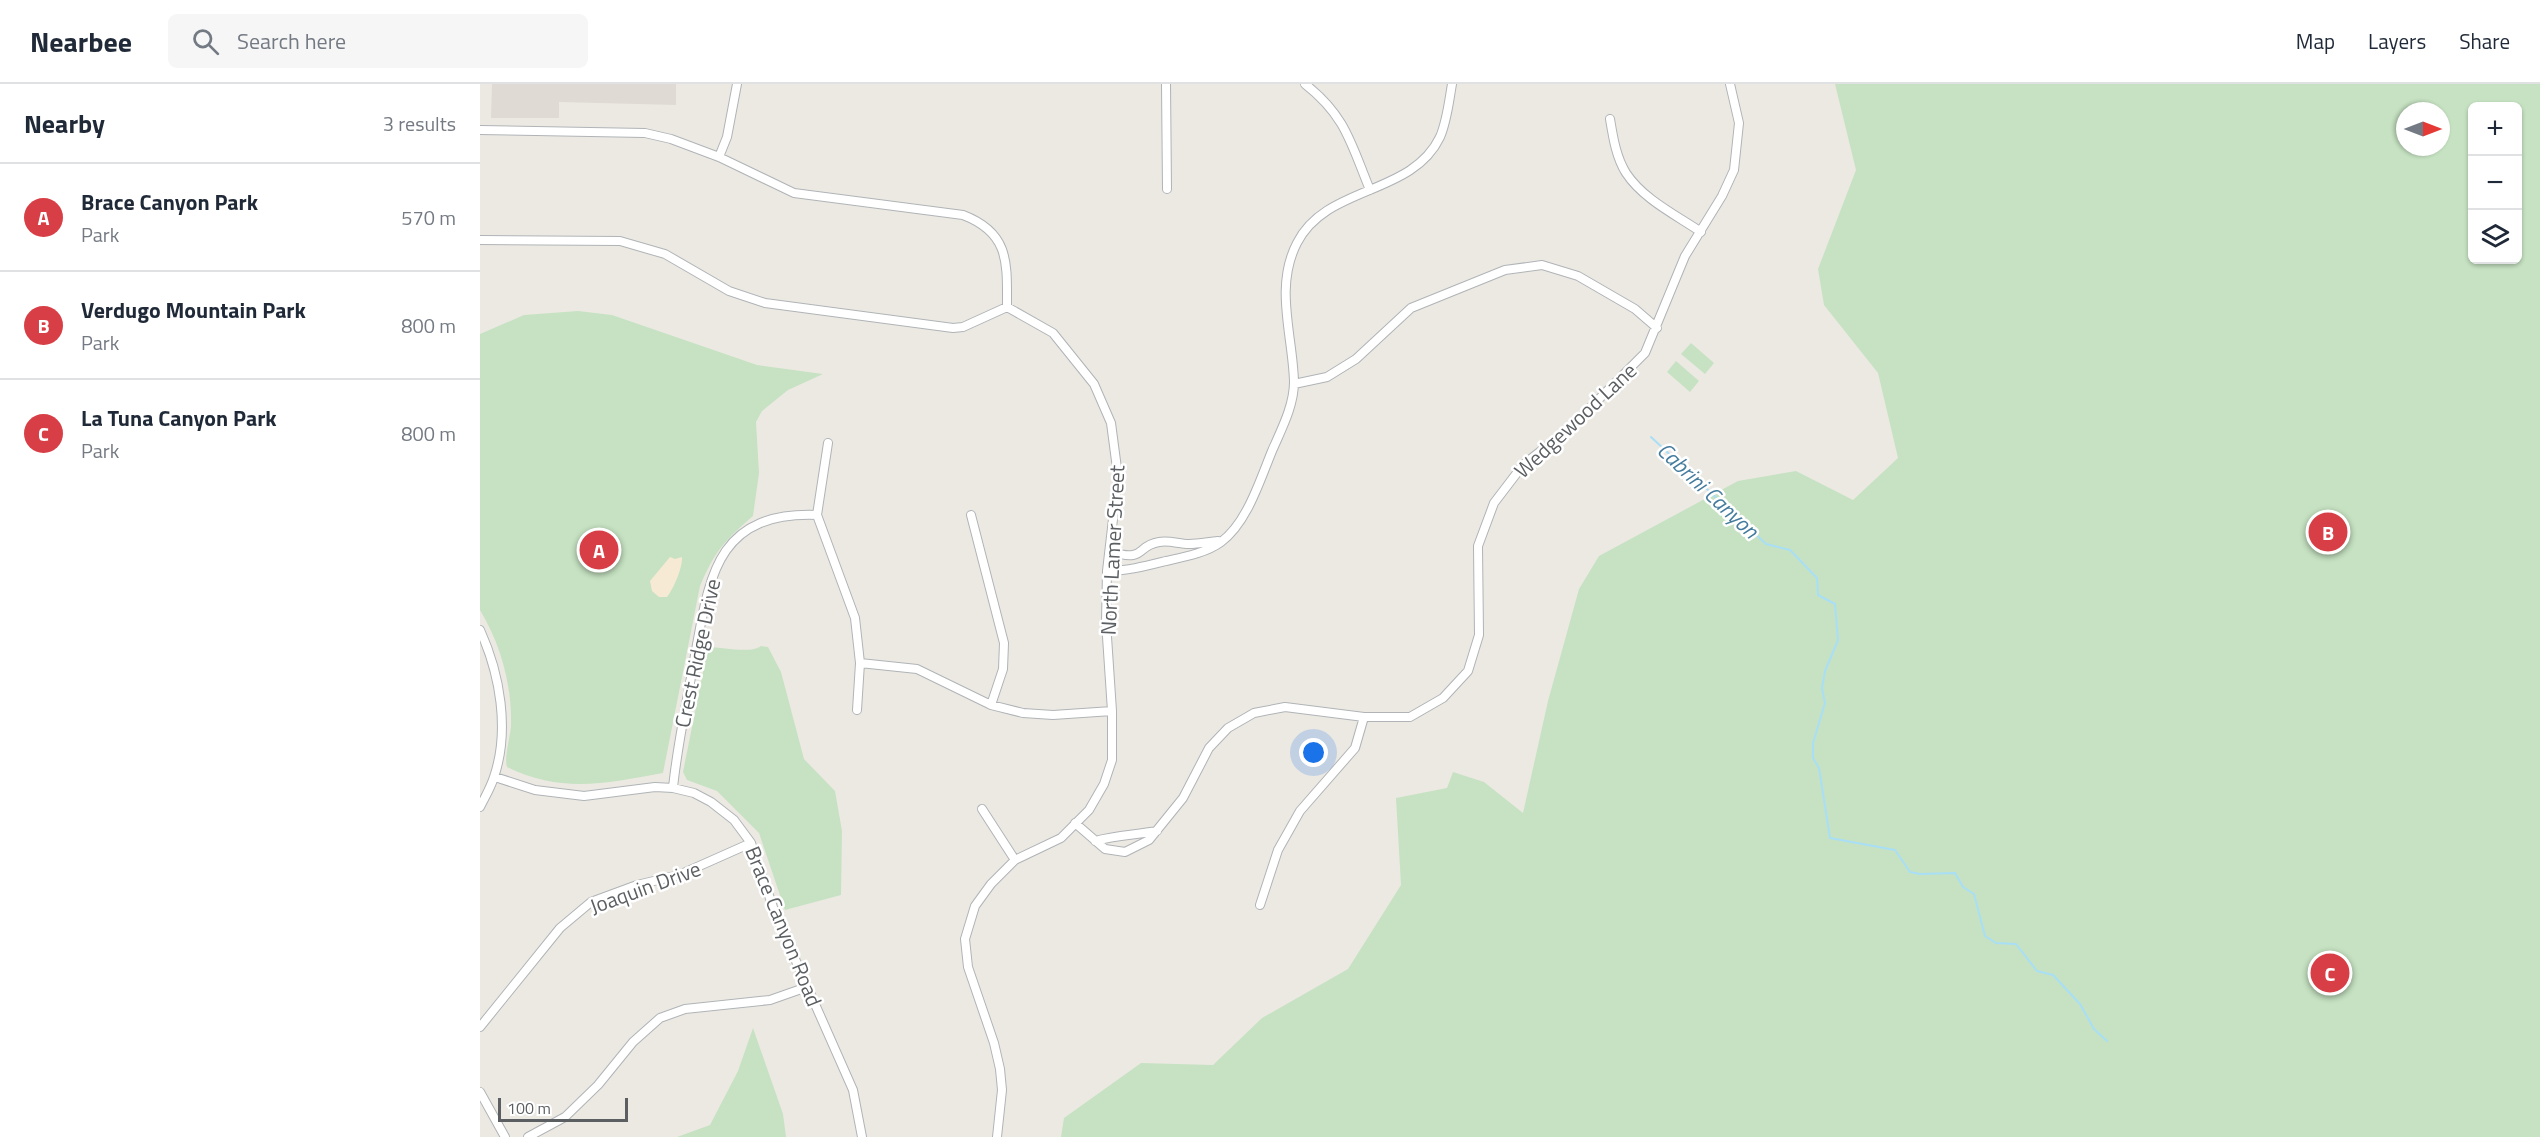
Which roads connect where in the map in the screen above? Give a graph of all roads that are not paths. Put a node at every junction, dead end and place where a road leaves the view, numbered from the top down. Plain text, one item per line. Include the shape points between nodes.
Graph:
1 (737, 84) edge
2 (1166, 84) edge
3 (1305, 84) edge
4 (1452, 84) edge
5 (1730, 84) edge
6 (1610, 119) dead end
7 (480, 130) edge
8 (719, 157) junction
9 (1167, 189) dead end
10 (1370, 190) junction
11 (1701, 232) junction
12 (480, 240) edge
13 (1007, 307) junction
14 (1657, 328) junction
15 (1294, 384) junction
16 (828, 444) dead end
17 (817, 515) junction
18 (971, 515) dead end
19 (1222, 541) junction
20 (1110, 552) junction
21 (1107, 571) junction
22 (480, 630) edge
23 (860, 663) junction
24 (991, 705) junction
25 (857, 710) dead end
26 (1112, 711) junction
27 (1364, 717) junction
28 (495, 777) junction
29 (673, 788) junction
30 (480, 807) edge
31 (982, 809) dead end
32 (1075, 823) junction
33 (1156, 831) junction
34 (1095, 841) junction
35 (751, 843) junction
36 (1015, 860) junction
37 (1260, 905) dead end
38 (807, 987) junction
39 (480, 1027) edge
40 (480, 1092) edge
41 (505, 1137) edge
42 (528, 1137) edge
43 (862, 1137) edge
44 (998, 1137) edge

1 - 8 street
2 - 9 street
3 - 10 street via 1332,107 1341,121
4 - 10 street via 1440,136 1430,153 1405,175
5 - 11 street, Wedgewood Lane via 1739,123 1737,158 1722,196
6 - 11 street via 1616,150 1626,173 1643,192
7 - 8 street via 645,134
8 - 13 street via 794,193 963,215 976,220 987,226 1005,258
10 - 15 street via 1322,214 1297,242 1287,276 1286,310
11 - 14 street, Wedgewood Lane via 1684,256
12 - 13 street via 620,241 665,254 729,291 765,303 953,328
13 - 20 street, North Lamer Street via 1053,333 1094,384 1104,404 1118,476
14 - 15 street via 1635,309 1578,276 1542,265 1505,270 1411,308 1356,359 1327,377
14 - 27 street, Wedgewood Lane via 1645,353 1616,385 1523,465 1494,503 1478,546 1479,635 1468,671 1443,698 1410,717
15 - 19 street via 1287,415 1266,467 1237,526
16 - 17 street
17 - 23 street via 855,618
17 - 29 street, Crest Ridge Drive via 788,514 766,520 742,534 722,554 710,580 676,749
18 - 24 street via 1004,643 1003,669
19 - 20 street via 1162,541 1137,555
19 - 21 street via 1195,554
20 - 21 street, North Lamer Street
21 - 26 street, North Lamer Street
22 - 28 street via 490,651 501,708
23 - 24 street via 917,669
23 - 25 street
24 - 26 street via 1053,715
26 - 32 street, North Lamer Street via 1112,760 1089,810
27 - 33 street, Wedgewood Lane via 1285,707 1254,712 1228,728 1209,748 1183,798
27 - 37 street via 1355,748 1300,811 1278,850
28 - 29 street, Brace Canyon Road via 535,790 584,796
28 - 30 street
29 - 35 street, Brace Canyon Road via 711,801 734,820
31 - 36 street
32 - 34 street, Wedgewood Lane
32 - 36 street, North Lamer Street via 1061,838
33 - 34 street via 1132,837 1121,833
33 - 34 street, Wedgewood Lane via 1149,840 1125,852 1105,849
35 - 38 street, Brace Canyon Road via 776,916
35 - 39 street, Joaquin Drive via 679,875 637,885 591,903 560,928
36 - 44 street, North Lamer Street via 975,906 965,939 968,967 1000,1069
38 - 42 street via 770,1000 685,1009 660,1018 565,1117
38 - 43 street, Brace Canyon Road via 853,1090
40 - 41 street

